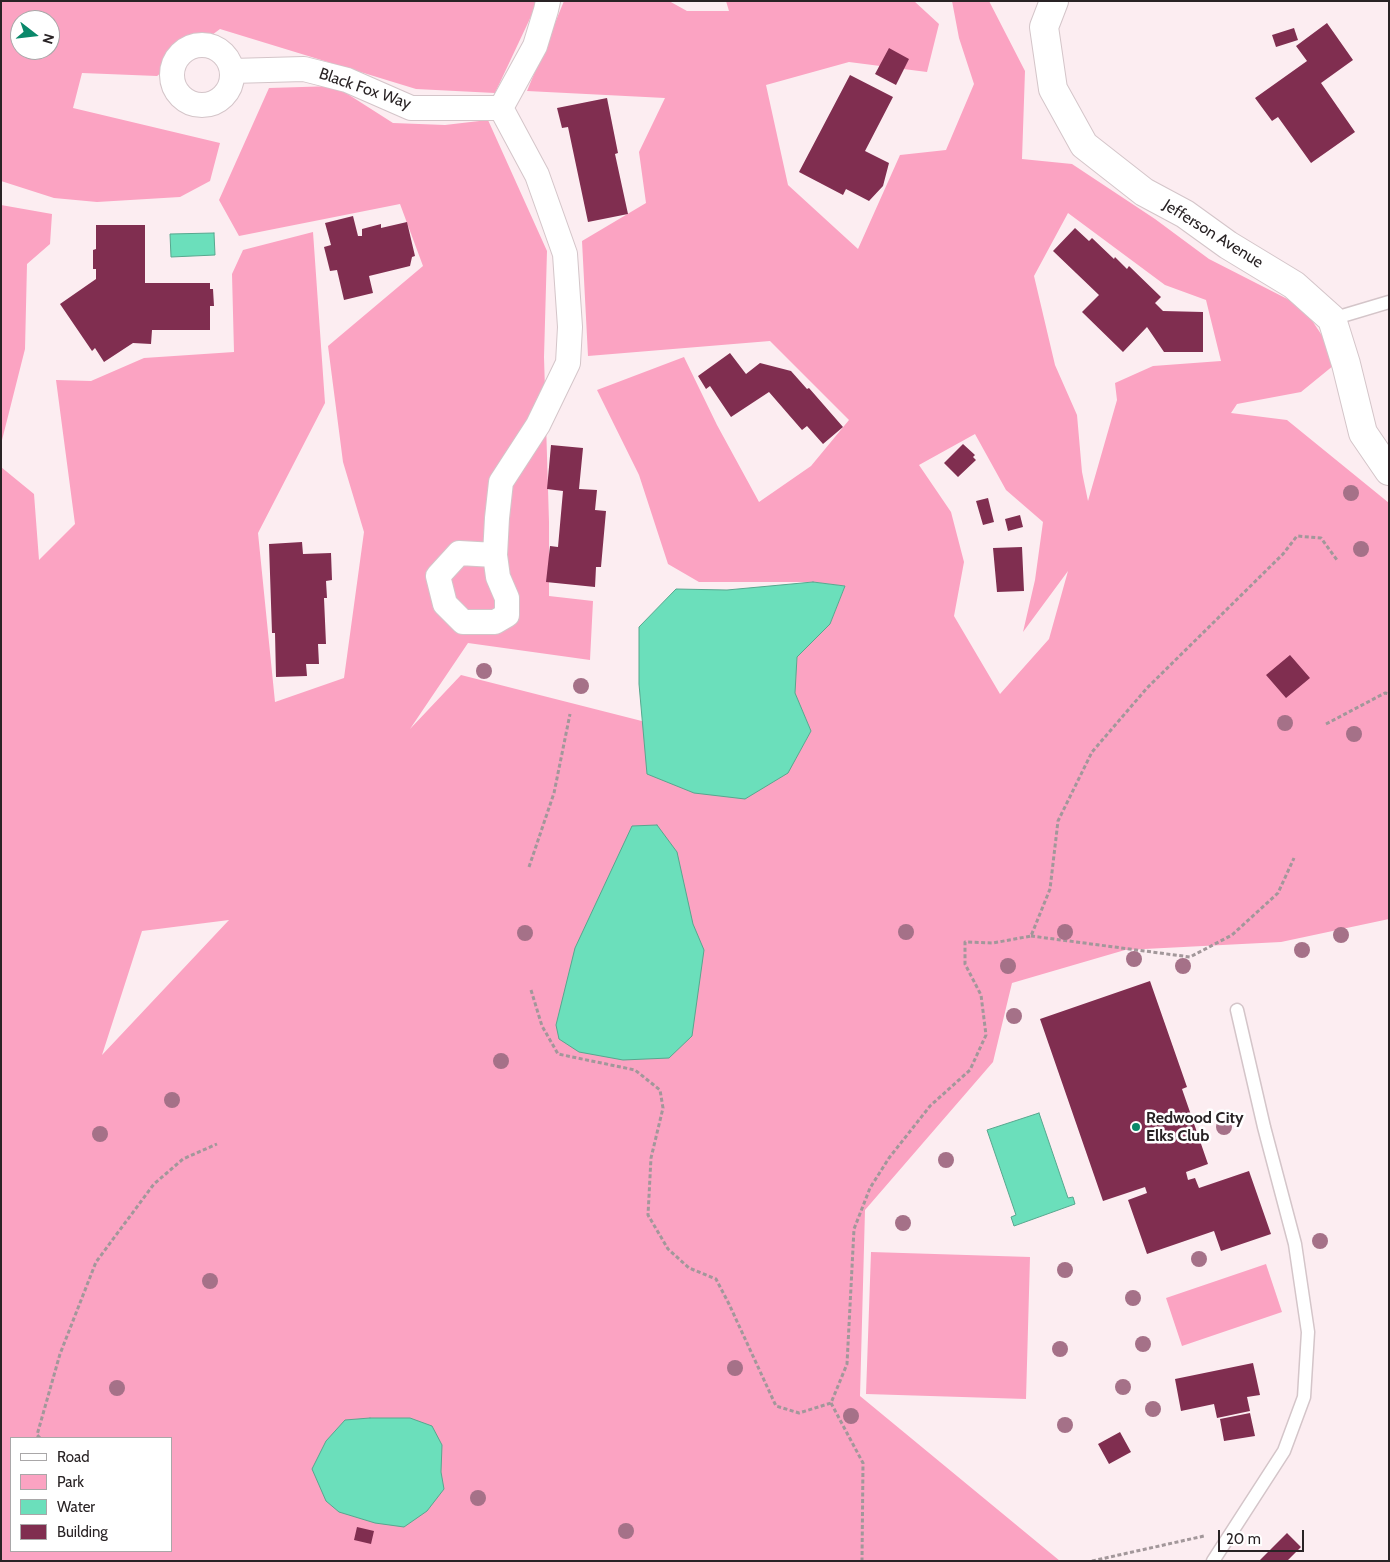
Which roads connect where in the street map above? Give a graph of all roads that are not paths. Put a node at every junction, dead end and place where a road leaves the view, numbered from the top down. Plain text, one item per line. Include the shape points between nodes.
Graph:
1 (548, 1) edge
2 (1054, 1) edge
3 (232, 71) dead end
4 (501, 108) junction
5 (1389, 302) edge
6 (1332, 320) junction
7 (1389, 471) edge
8 (495, 555) dead end
9 (1237, 1010) dead end
10 (1214, 1561) edge

1 - 4 street via 535,46
2 - 6 street, Jefferson Avenue via 1044,27 1053,89 1084,145 1144,192 1185,214 1228,245 1294,285
3 - 4 street, Black Fox Way via 304,69 347,80 411,108
4 - 8 street via 537,175 565,254 570,327 568,363 538,425 501,482
5 - 6 lane
6 - 7 street, Jefferson Avenue via 1363,434
9 - 10 lane via 1295,1244 1308,1332 1304,1397 1284,1451

